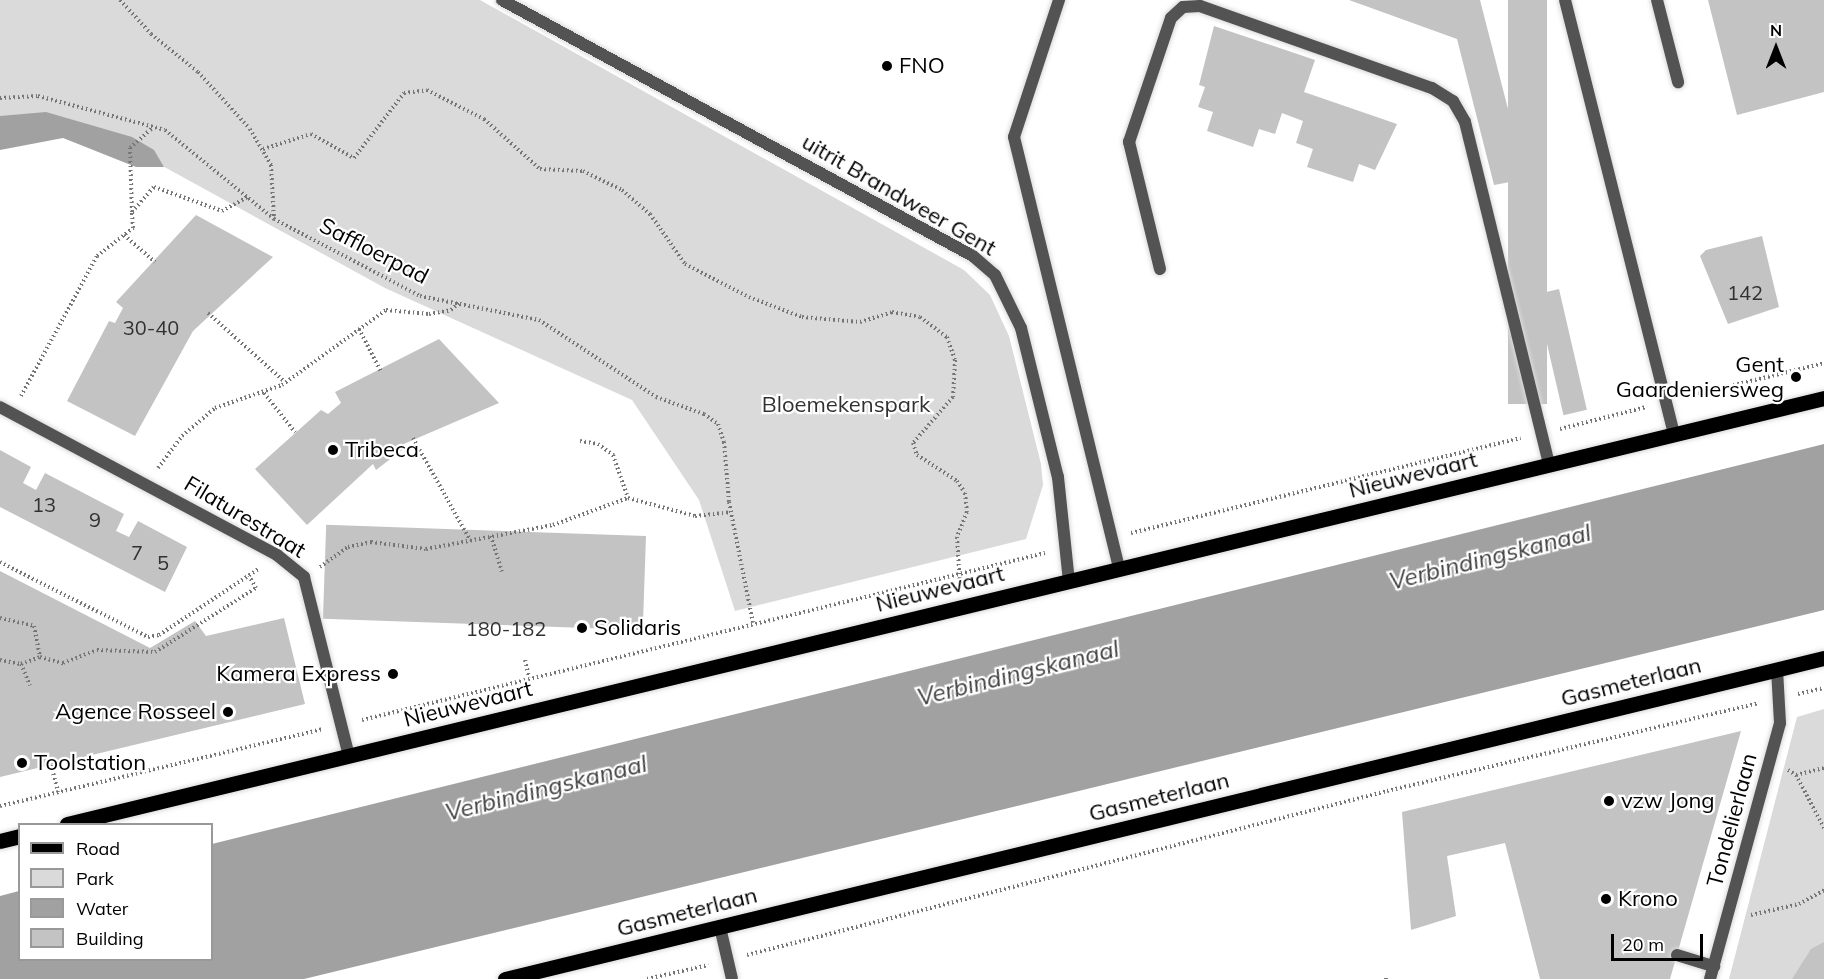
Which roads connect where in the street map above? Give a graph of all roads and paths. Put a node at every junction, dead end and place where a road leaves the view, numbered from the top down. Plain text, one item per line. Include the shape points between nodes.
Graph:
1 (120, 0) edge
2 (502, 0) edge
3 (1059, 0) edge
4 (1565, 0) edge
5 (1657, 0) edge
6 (1678, 82) dead end
7 (0, 98) edge
8 (153, 127) junction
9 (263, 149) junction
10 (247, 197) junction
11 (132, 212) junction
12 (274, 219) junction
13 (124, 235) junction
14 (155, 262) dead end
15 (1160, 269) dead end
16 (460, 302) junction
17 (208, 313) dead end
18 (359, 329) junction
19 (1824, 363) edge
20 (381, 372) dead end
21 (285, 382) junction
22 (264, 393) junction
23 (1824, 398) edge
24 (1667, 402) junction
25 (0, 407) edge
26 (12, 413) junction
27 (295, 432) dead end
28 (1542, 433) junction
29 (1674, 435) junction
30 (414, 438) dead end
31 (580, 441) dead end
32 (1549, 465) junction
33 (147, 483) junction
34 (628, 498) junction
35 (731, 512) junction
36 (491, 536) junction
37 (1111, 537) junction
38 (470, 540) junction
39 (1062, 550) junction
40 (277, 555) junction
41 (0, 562) edge
42 (1119, 569) junction
43 (502, 571) dead end
44 (958, 573) junction
45 (249, 576) junction
46 (304, 577) junction
47 (1069, 581) junction
48 (964, 607) junction
49 (0, 618) edge
50 (753, 623) junction
51 (40, 657) junction
52 (1824, 658) edge
53 (0, 660) edge
54 (525, 660) dead end
55 (21, 664) junction
56 (1777, 669) junction
57 (529, 678) junction
58 (30, 685) dead end
59 (1824, 688) edge
60 (1778, 698) junction
61 (343, 724) junction
62 (350, 756) junction
63 (1771, 758) junction
64 (51, 765) dead end
65 (1824, 768) edge
66 (1796, 775) junction
67 (58, 792) junction
68 (0, 807) edge
69 (75, 823) edge
70 (1824, 828) edge
71 (18, 836) edge
72 (0, 841) edge
73 (1824, 890) edge
74 (1726, 920) junction
75 (720, 927) junction
76 (1677, 955) dead end
77 (727, 960) junction
78 (1714, 966) junction
79 (505, 979) edge
80 (647, 979) edge
81 (732, 979) edge
82 (1710, 979) edge

1 - 9 path via 150,34 198,72
2 - 39 street, uitrit Brandweer Gent via 973,256 995,275 1021,328 1058,477
3 - 37 street via 1014,137
4 - 24 street
5 - 6 street
7 - 8 path, Saffloerpad via 38,96
8 - 10 path, Saffloerpad via 165,130
8 - 11 path via 130,148
9 - 12 path via 276,185
9 - 44 path via 311,134 354,158 404,93 427,90 484,119 540,169 584,171 622,190 650,214 685,264 749,297 802,317 860,322 892,312 920,317 948,337 955,360 953,398 913,443 917,455 957,481 964,493 967,512 957,537
10 - 11 path via 222,212 154,188
10 - 12 path, Saffloerpad
11 - 13 path via 134,228
12 - 16 path, Saffloerpad via 420,296
13 - 14 path
13 - 26 path via 97,256
15 - 28 street via 1129,141 1171,18 1183,7 1200,6 1432,88 1453,101 1465,122
16 - 18 path via 452,310 429,314 386,310
16 - 35 path, Saffloerpad via 539,320 656,398 718,424
17 - 21 path
18 - 20 path
18 - 21 path
19 - 24 path
21 - 22 path
22 - 27 path
22 - 33 path via 244,394 215,408 182,436
23 - 29 main road, Nieuwevaart
24 - 28 path
24 - 29 street
25 - 26 street, Filaturestraat
26 - 33 street, Filaturestraat
28 - 32 street
28 - 37 path
29 - 32 main road, Nieuwevaart
30 - 38 path
31 - 34 path via 598,444 613,455
32 - 42 main road, Nieuwevaart
33 - 40 street, Filaturestraat
34 - 35 path via 695,516
34 - 36 path via 553,525
35 - 50 path, Saffloerpad
36 - 38 path
36 - 43 path
37 - 42 street
38 - 46 path via 426,549 371,542 348,547
39 - 44 path
39 - 47 street, uitrit Brandweer Gent
40 - 45 path
40 - 46 street, Filaturestraat
41 - 45 path via 148,636 159,636
42 - 47 main road, Nieuwevaart
44 - 48 path
44 - 50 path
45 - 51 path via 256,588 155,652 97,650 63,663
46 - 61 street, Filaturestraat
47 - 48 main road, Nieuwevaart
48 - 62 main road, Nieuwevaart
49 - 51 path via 34,626
50 - 57 path
51 - 55 path
52 - 56 main road, Gasmeterlaan
53 - 55 path
54 - 57 path
55 - 58 path
56 - 60 street, Tondelierlaan
56 - 75 main road, Gasmeterlaan
57 - 61 path
59 - 60 path
60 - 63 street, Tondelierlaan via 1780,723
60 - 77 path via 1387,791
61 - 62 street, Filaturestraat
61 - 67 path
62 - 69 main road, Nieuwevaart
63 - 66 path
63 - 74 street, Tondelierlaan
64 - 67 path
65 - 66 path
66 - 70 path
67 - 68 path
71 - 72 main road
73 - 74 path via 1799,904
74 - 78 street, Tondelierlaan
75 - 77 street
75 - 79 main road, Gasmeterlaan
76 - 78 street
77 - 80 path
77 - 81 street
78 - 82 street, Tondelierlaan

